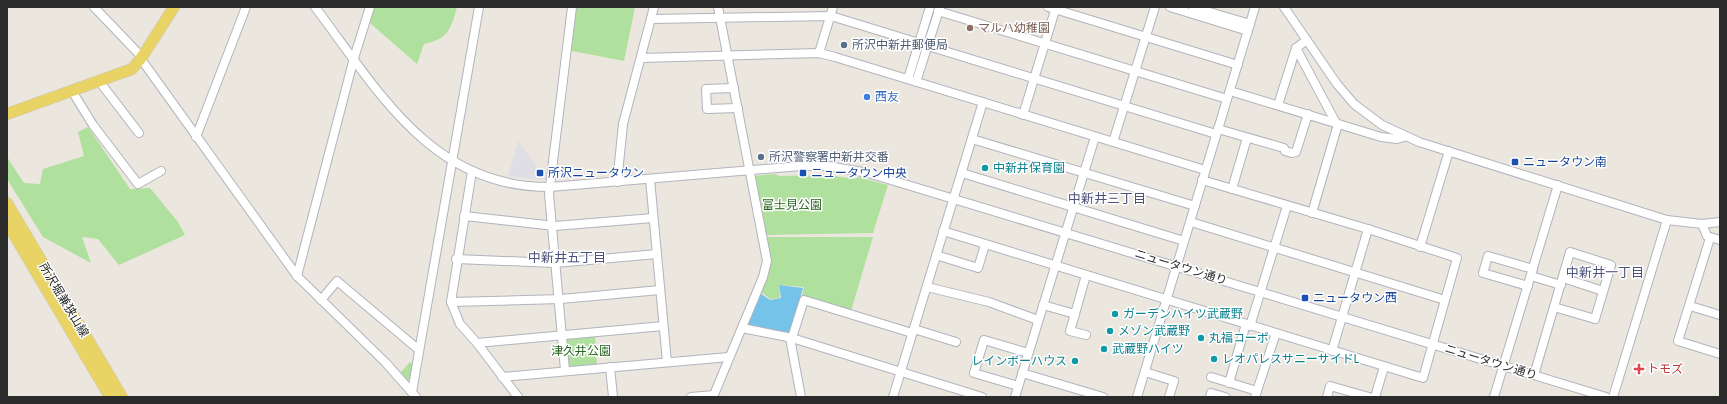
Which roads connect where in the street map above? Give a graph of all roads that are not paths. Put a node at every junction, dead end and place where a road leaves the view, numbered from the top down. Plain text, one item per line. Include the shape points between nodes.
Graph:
1 (94, 7) edge
2 (174, 7) edge
3 (246, 7) edge
4 (315, 7) edge
5 (478, 7) edge
6 (572, 7) edge
7 (654, 7) edge
8 (718, 7) edge
9 (833, 7) edge
10 (928, 7) edge
11 (1155, 7) edge
12 (1170, 7) edge
13 (1193, 7) edge
14 (1255, 7) edge
15 (1284, 7) edge
16 (367, 8) edge
17 (1053, 8) edge
18 (939, 9) edge
19 (831, 16) junction
20 (720, 18) junction
21 (652, 19) junction
22 (1249, 28) junction
23 (1146, 37) junction
24 (1307, 40) junction
25 (919, 43) junction
26 (1045, 44) junction
27 (928, 46) junction
28 (1296, 48) junction
29 (819, 53) junction
30 (728, 55) junction
31 (354, 58) junction
32 (642, 58) junction
33 (140, 59) junction
34 (1238, 65) junction
35 (1135, 71) junction
36 (1034, 78) junction
37 (908, 79) junction
38 (99, 81) junction
39 (916, 82) junction
40 (734, 88) junction
41 (72, 91) junction
42 (1230, 91) junction
43 (1227, 99) junction
44 (983, 102) junction
45 (1124, 105) junction
46 (1278, 105) junction
47 (738, 108) junction
48 (7, 114) edge
49 (1308, 114) junction
50 (1024, 115) junction
51 (1337, 123) junction
52 (1217, 132) junction
53 (139, 133) dead end
54 (196, 137) junction
55 (1095, 137) junction
56 (1404, 137) junction
57 (1247, 138) junction
58 (972, 139) junction
59 (1113, 142) junction
60 (1449, 151) junction
61 (451, 161) junction
62 (750, 170) junction
63 (1205, 170) junction
64 (161, 171) dead end
65 (472, 171) junction
66 (1084, 172) junction
67 (962, 173) junction
68 (650, 179) junction
69 (1202, 180) junction
70 (618, 182) junction
71 (1558, 185) junction
72 (550, 187) junction
73 (1232, 189) junction
74 (954, 197) junction
75 (7, 203) edge
76 (1195, 206) junction
77 (1287, 206) junction
78 (1072, 207) junction
79 (1312, 213) junction
80 (464, 216) junction
81 (654, 218) junction
82 (1667, 220) junction
83 (1190, 222) junction
84 (1720, 222) edge
85 (7, 223) edge
86 (1702, 224) junction
87 (551, 226) junction
88 (1368, 229) junction
89 (944, 231) junction
90 (1065, 232) junction
91 (1710, 238) junction
92 (1720, 240) edge
93 (1184, 241) junction
94 (985, 245) junction
95 (1274, 246) junction
96 (1420, 247) junction
97 (657, 254) junction
98 (936, 255) junction
99 (456, 259) junction
100 (555, 263) junction
101 (1177, 265) junction
102 (1055, 266) junction
103 (1355, 272) junction
104 (1532, 273) junction
105 (1086, 275) junction
106 (297, 276) junction
107 (1562, 281) junction
108 (1528, 286) junction
109 (926, 287) junction
110 (660, 290) junction
111 (1260, 291) junction
112 (1603, 291) junction
113 (558, 299) junction
114 (321, 300) junction
115 (1166, 300) junction
116 (1445, 300) junction
117 (450, 302) junction
118 (1043, 305) junction
119 (1690, 306) junction
120 (1554, 307) junction
121 (1075, 314) junction
122 (1720, 315) edge
123 (1342, 316) junction
124 (1038, 320) junction
125 (1248, 325) junction
126 (663, 326) junction
127 (742, 328) junction
128 (913, 331) junction
129 (1276, 333) junction
130 (561, 335) junction
131 (1086, 335) dead end
132 (791, 338) junction
133 (956, 342) dead end
134 (477, 343) junction
135 (1432, 343) junction
136 (419, 350) junction
137 (1332, 350) junction
138 (1028, 353) junction
139 (1720, 354) edge
140 (730, 357) junction
141 (666, 362) junction
142 (1503, 366) junction
143 (610, 367) junction
144 (1384, 367) junction
145 (565, 370) junction
146 (1145, 372) junction
147 (901, 373) junction
148 (1022, 373) junction
149 (1534, 375) junction
150 (502, 376) junction
151 (1211, 377) dead end
152 (1228, 382) junction
153 (1018, 386) junction
154 (414, 394) edge
155 (1256, 394) edge
156 (713, 396) edge
157 (110, 397) edge
158 (122, 397) edge
159 (518, 397) edge
160 (613, 397) edge
161 (691, 397) edge
162 (801, 397) edge
163 (893, 397) edge
164 (982, 397) edge
165 (1015, 397) edge
166 (1103, 397) edge
167 (1136, 397) edge
168 (1169, 397) edge
169 (1210, 397) edge
170 (1225, 397) edge
171 (1327, 397) edge
172 (1369, 397) edge
173 (1375, 397) edge
174 (1494, 397) edge
175 (1606, 397) edge
176 (1613, 397) edge

1 - 33 street via 121,34
2 - 33 main road
3 - 54 street
4 - 31 street, ニュータウン通り
5 - 61 street
6 - 72 street
7 - 21 street
8 - 20 street
9 - 19 street
10 - 25 street
11 - 23 street
12 - 22 street
13 - 22 street
14 - 22 street
15 - 24 street
16 - 31 street
17 - 23 street
17 - 26 street
18 - 26 street
18 - 27 street
19 - 20 street
19 - 25 street
19 - 29 street
20 - 21 street
20 - 30 street
21 - 32 street
22 - 34 street
23 - 34 street
23 - 35 street
24 - 28 street
24 - 56 street via 1354,104 1371,118
25 - 37 street
26 - 35 street
26 - 36 street
27 - 36 street
27 - 39 street
28 - 46 street
28 - 51 street
29 - 30 street
29 - 37 street
30 - 32 street
30 - 40 street
31 - 61 street, ニュータウン通り via 406,124
31 - 106 street
32 - 70 street via 623,124
33 - 38 main road via 127,72
33 - 54 street
34 - 42 street
35 - 43 street
35 - 45 street
36 - 45 street
36 - 50 street
37 - 39 street
38 - 41 main road
38 - 53 street
39 - 44 street
40 - 47 street
40 - 47 street via 706,89 707,109
41 - 48 main road
41 - 64 street via 93,125 138,184
42 - 43 street
42 - 46 street
43 - 52 street
44 - 50 street
44 - 58 street
45 - 52 street
45 - 59 street
46 - 49 street
47 - 62 street
49 - 51 street
49 - 57 street via 1296,152 1285,151 1284,148
50 - 55 street
51 - 56 street via 1381,137
51 - 79 street
52 - 57 street
52 - 63 street
54 - 106 street
55 - 59 street
55 - 66 street
56 - 60 street
57 - 73 street
58 - 66 street
58 - 67 street
59 - 63 street
60 - 71 street
60 - 96 street
61 - 65 street, ニュータウン通り
61 - 136 street
62 - 68 street, ニュータウン通り
62 - 74 street, ニュータウン通り via 801,166 841,168 883,176
62 - 127 street via 767,261
63 - 69 street
65 - 72 street, ニュータウン通り via 509,183
65 - 80 street
66 - 76 street
66 - 78 street
67 - 74 street
67 - 78 street
68 - 70 street, ニュータウン通り
68 - 81 street
69 - 73 street
69 - 76 street
70 - 72 street, ニュータウン通り
71 - 82 street
71 - 104 street
72 - 87 street via 548,194
73 - 77 street
74 - 89 street
74 - 90 street, ニュータウン通り
75 - 158 main road, 所沢堀兼狭山線
76 - 83 street
77 - 79 street
77 - 95 street
78 - 90 street
78 - 93 street
79 - 88 street
80 - 87 street
80 - 99 street
81 - 87 street
81 - 97 street
82 - 86 street
82 - 176 street
83 - 93 street
83 - 95 street
84 - 86 street
85 - 157 main road, 所沢堀兼狭山線
86 - 91 street
87 - 100 street
88 - 96 street
88 - 103 street
89 - 94 street
89 - 98 street
90 - 101 street, ニュータウン通り
90 - 102 street
91 - 92 street
91 - 119 street
93 - 101 street
94 - 98 street via 978,268
94 - 102 street
95 - 103 street
95 - 111 street
96 - 116 street via 1457,258
97 - 100 street
97 - 110 street
98 - 109 street
99 - 100 street
99 - 117 street
100 - 113 street
101 - 111 street, ニュータウン通り
101 - 115 street
102 - 105 street
102 - 118 street
103 - 116 street
103 - 123 street
104 - 107 street
104 - 108 street
104 - 108 street via 1488,256 1484,267 1483,273
105 - 115 street
105 - 121 street
106 - 114 street
107 - 112 street
107 - 112 street via 1570,252 1611,264
107 - 120 street
108 - 142 street
109 - 124 street via 989,302
109 - 128 street
110 - 113 street
110 - 126 street
111 - 123 street, ニュータウン通り
111 - 125 street
112 - 120 street via 1595,319
113 - 117 street
113 - 130 street
114 - 136 street via 337,281
114 - 154 street
115 - 125 street
115 - 146 street
116 - 135 street
117 - 134 street via 460,324
118 - 121 street
118 - 124 street
119 - 122 street
119 - 139 street via 1678,341
120 - 149 street
121 - 131 street via 1070,331
123 - 135 street, ニュータウン通り
123 - 137 street
124 - 138 street
125 - 129 street
125 - 152 street
126 - 130 street
126 - 141 street
127 - 132 street
127 - 140 street
128 - 132 street via 804,300
128 - 133 street
128 - 147 street
129 - 137 street
129 - 155 street
130 - 134 street
130 - 145 street
132 - 147 street
132 - 162 street
134 - 150 street
135 - 142 street, ニュータウン通り
135 - 144 street via 1423,378
136 - 154 street
137 - 144 street
138 - 148 street
138 - 153 street via 984,340 974,373
140 - 141 street
140 - 156 street
141 - 143 street
142 - 149 street, ニュータウン通り
142 - 174 street
143 - 145 street
143 - 160 street
144 - 173 street
145 - 150 street
146 - 167 street
146 - 168 street via 1174,381
147 - 163 street
147 - 164 street
148 - 153 street
148 - 166 street
149 - 175 street, ニュータウン通り
150 - 159 street
151 - 152 street
152 - 155 street
153 - 165 street
156 - 161 street
169 - 170 street via 1211,393
171 - 172 street via 1330,386

